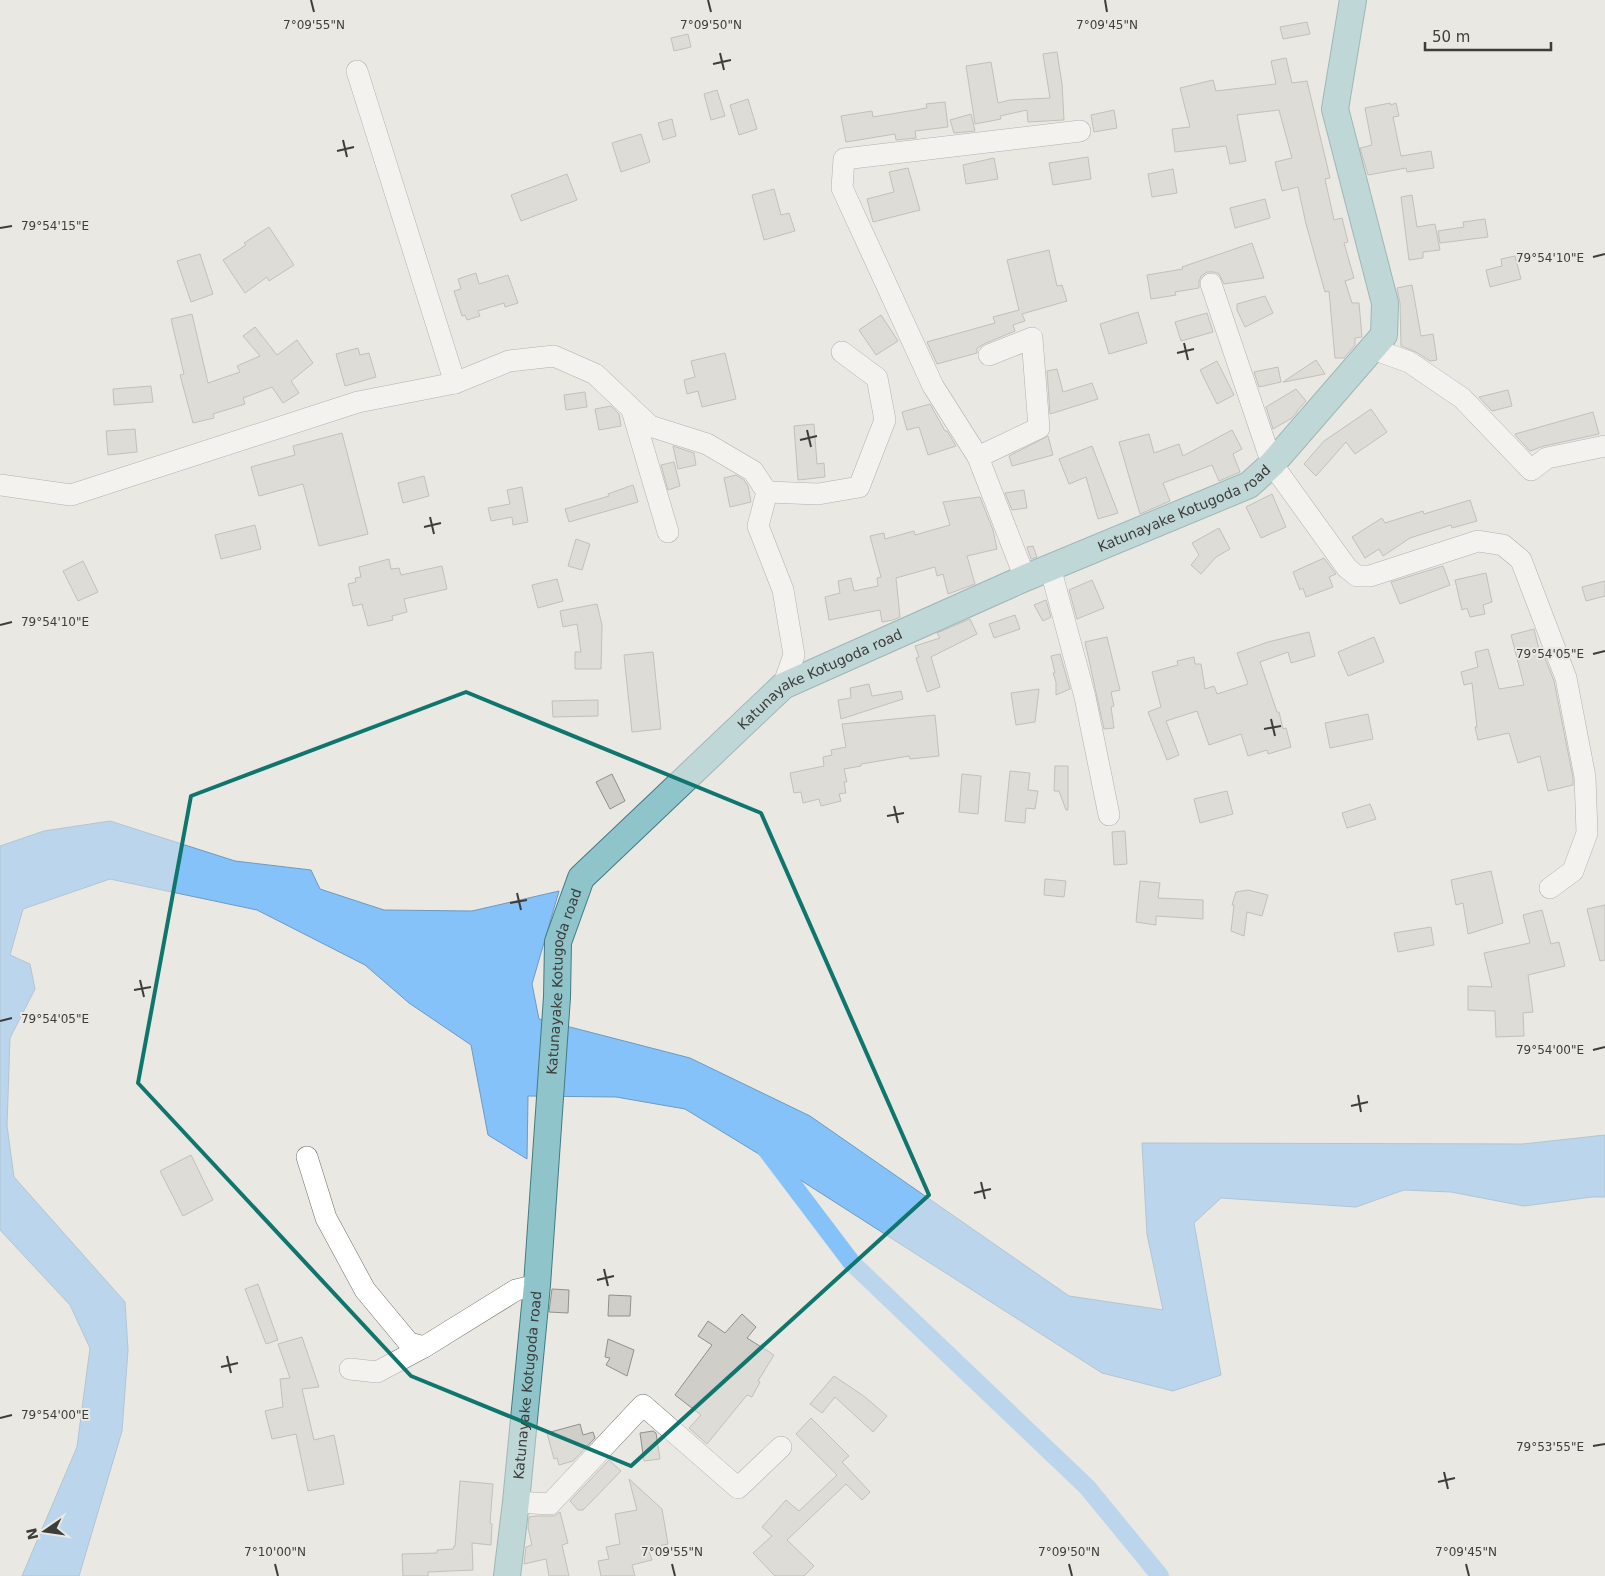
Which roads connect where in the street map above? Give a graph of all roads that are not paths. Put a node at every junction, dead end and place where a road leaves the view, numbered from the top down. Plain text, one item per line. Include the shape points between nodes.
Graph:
1 (1353, 0) edge
2 (357, 71) dead end
3 (1080, 132) dead end
4 (1211, 284) dead end
5 (1373, 349) junction
6 (842, 352) dead end
7 (989, 355) dead end
8 (456, 383) junction
9 (632, 410) junction
10 (1605, 446) edge
11 (978, 457) junction
12 (1272, 464) junction
13 (0, 485) edge
14 (767, 492) junction
15 (668, 532) dead end
16 (1050, 567) junction
17 (1025, 578) junction
18 (783, 686) junction
19 (1109, 815) dead end
20 (1550, 888) dead end
21 (307, 1157) dead end
22 (537, 1285) junction
23 (424, 1347) junction
24 (350, 1369) dead end
25 (781, 1447) dead end
26 (516, 1502) junction
27 (507, 1576) edge

1 - 5 main road, Katunayake Kotugoda road via 1335,109 1385,303 1384,335
2 - 8 street
3 - 11 street via 844,159 842,188 932,386
4 - 12 street
5 - 10 street via 1409,362 1462,398 1531,470 1547,458
5 - 12 main road, Katunayake Kotugoda road
6 - 14 street via 877,378 885,420 859,487 818,494
7 - 11 street via 1032,338 1039,428
8 - 9 street via 509,361 554,356 595,374
8 - 13 street via 358,402 71,494
9 - 14 street via 650,426 707,444 753,472
9 - 15 street
11 - 17 street
12 - 16 main road, Katunayake Kotugoda road via 1249,485
12 - 20 street via 1347,568 1357,576 1370,576 1478,541 1503,546 1521,560 1566,678 1585,776 1587,833 1573,871
14 - 18 street via 758,526 783,590 794,655
16 - 17 main road, Katunayake Kotugoda road
16 - 19 street via 1085,697
17 - 18 main road, Katunayake Kotugoda road
18 - 22 main road, Katunayake Kotugoda road via 581,878 558,942
21 - 23 street via 326,1218 365,1290 409,1343
22 - 23 street via 516,1290
22 - 26 main road, Katunayake Kotugoda road
23 - 24 street via 377,1372
25 - 26 street via 738,1488 643,1405 550,1504
26 - 27 main road, Katunayake Kotugoda road

